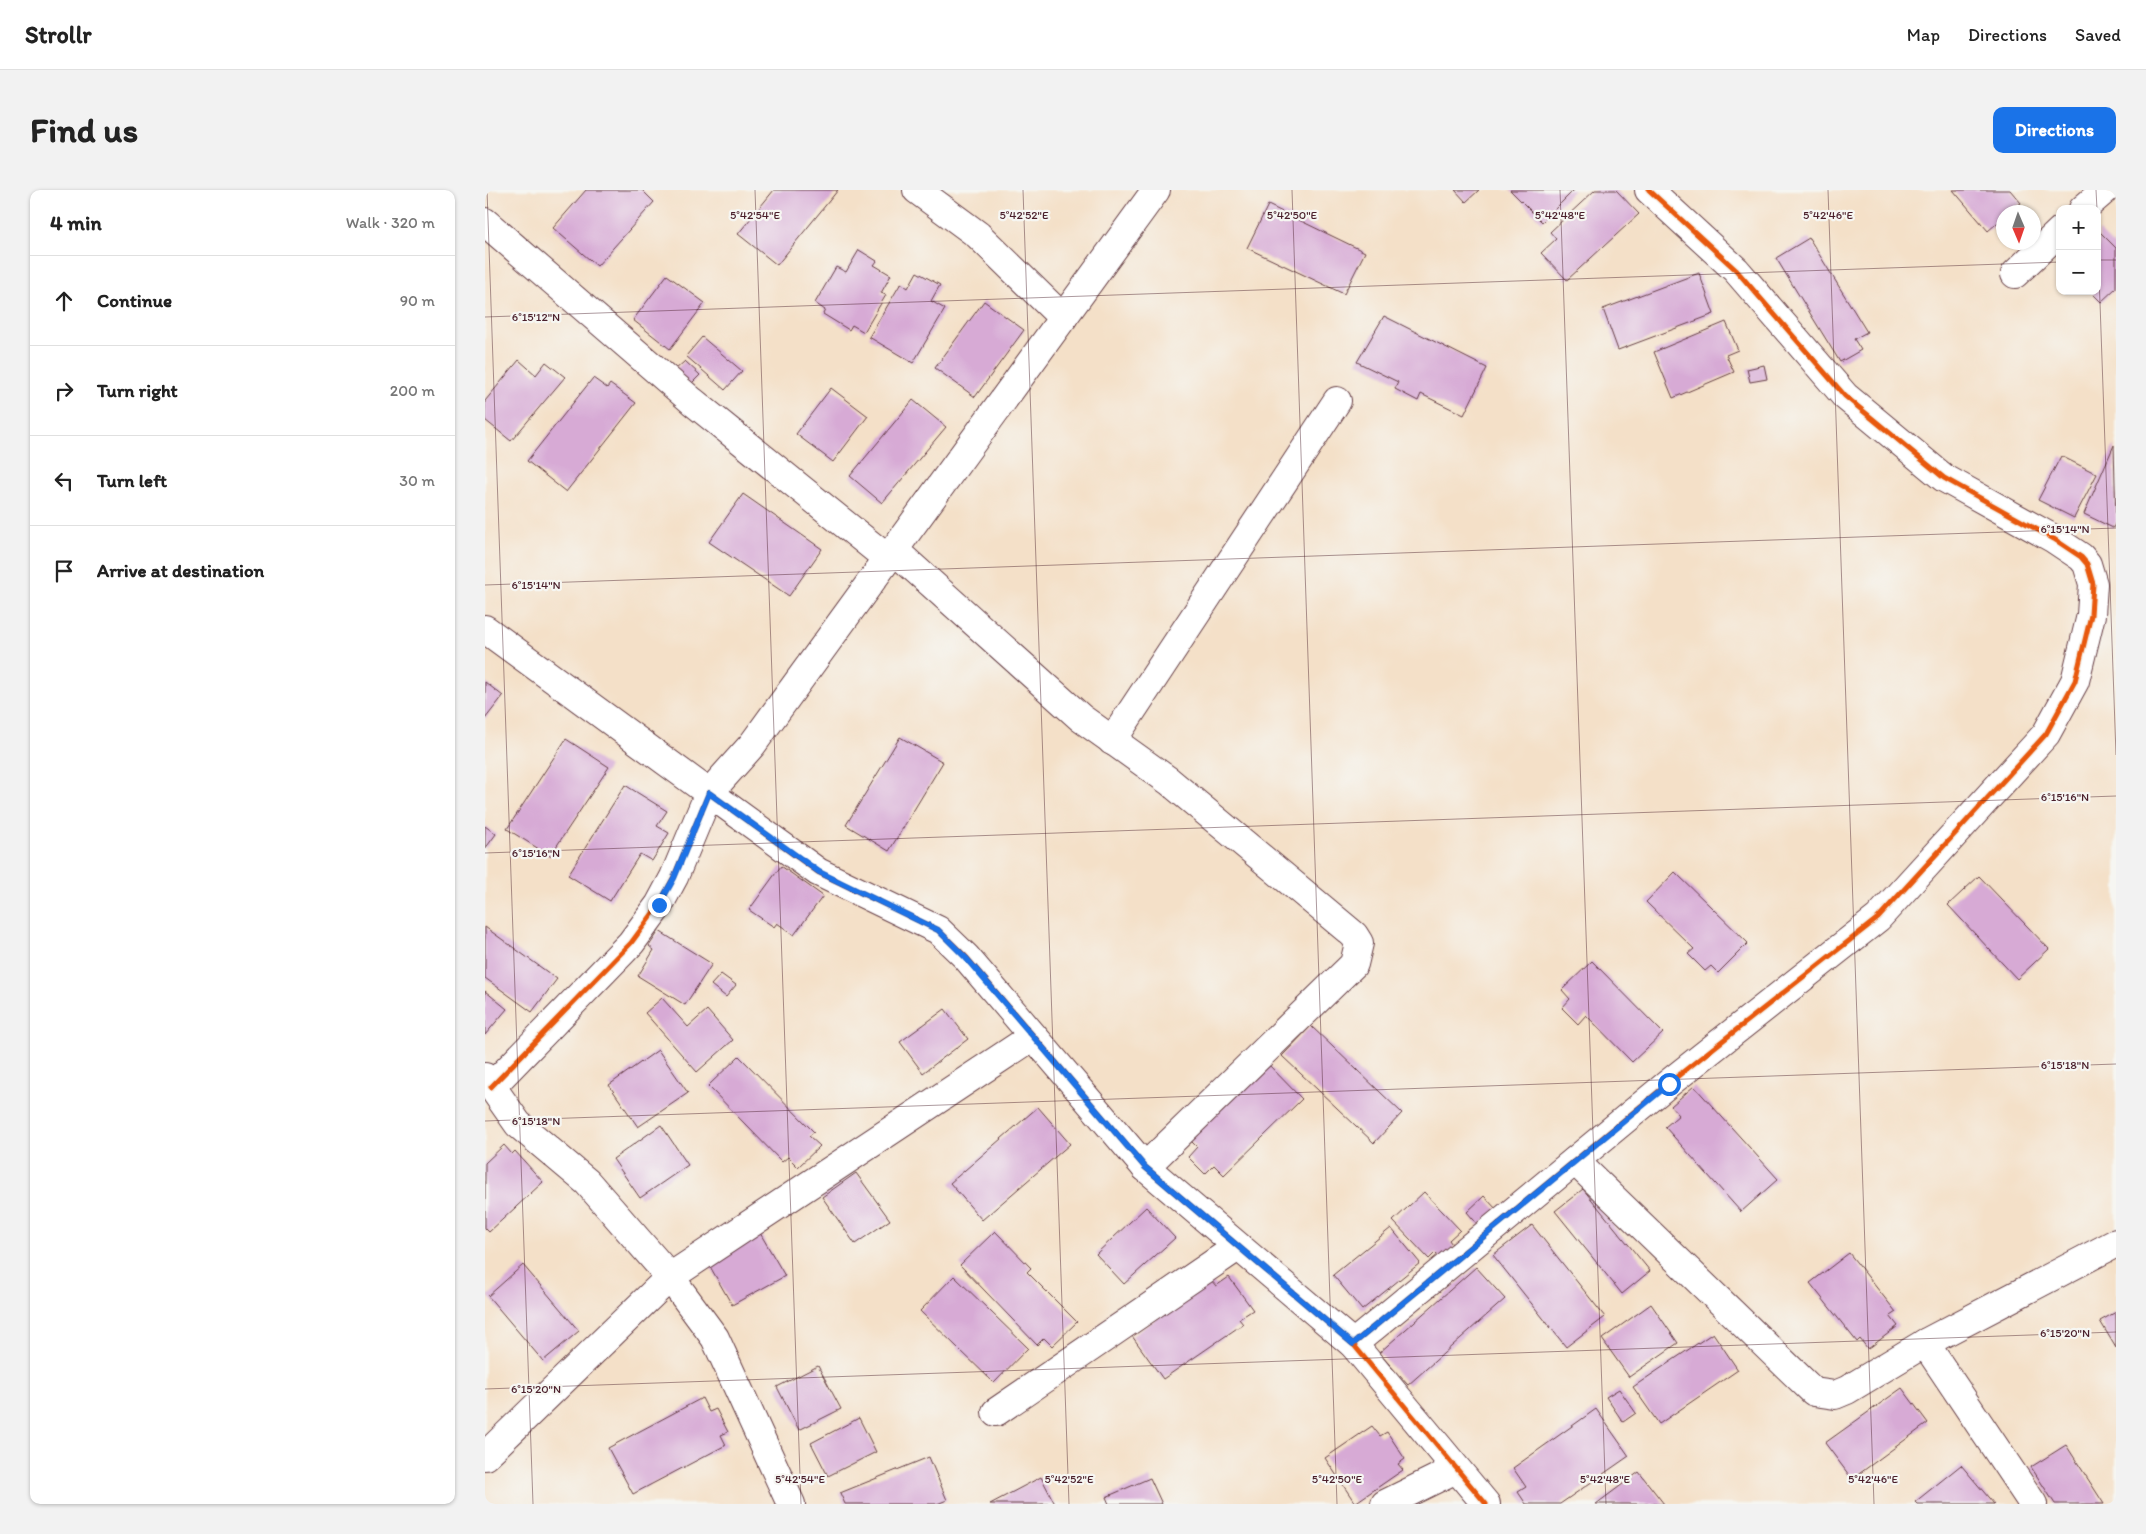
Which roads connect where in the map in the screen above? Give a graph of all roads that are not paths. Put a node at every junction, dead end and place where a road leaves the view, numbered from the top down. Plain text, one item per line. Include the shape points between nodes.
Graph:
1 (917, 190) edge
2 (1157, 190) edge
3 (1649, 190) edge
4 (2105, 190) edge
5 (2088, 205) edge
6 (485, 222) edge
7 (2056, 235) edge
8 (2015, 274) dead end
9 (1063, 318) junction
10 (1337, 401) dead end
11 (891, 554) junction
12 (485, 629) edge
13 (1112, 741) junction
14 (709, 793) junction
15 (1032, 1037) junction
16 (488, 1082) edge
17 (1575, 1161) junction
18 (1145, 1167) junction
19 (2116, 1243) edge
20 (1236, 1248) junction
21 (670, 1277) junction
22 (1925, 1343) junction
23 (1353, 1344) junction
24 (996, 1412) dead end
25 (485, 1456) edge
26 (1456, 1469) junction
27 (791, 1504) edge
28 (1385, 1504) edge
29 (1486, 1504) edge
30 (2033, 1504) edge

1 - 9 street via 978,235
2 - 9 street
3 - 17 street via 1736,270 1845,396 1944,478 2081,557 2087,564 2093,584 2091,615 2075,681 2046,734 1878,918
4 - 5 street
6 - 11 street via 692,401
7 - 8 street
9 - 11 street
10 - 13 street
11 - 13 street
11 - 14 street via 752,745
12 - 14 street
13 - 18 street via 1169,781 1354,935 1359,943 1354,964
14 - 15 street via 819,872 938,930 966,958
14 - 16 street via 674,878 631,943
15 - 18 street
15 - 21 street
16 - 21 street via 518,1124 587,1182
17 - 22 street via 1814,1392 1835,1395 1847,1390
17 - 23 street
18 - 20 street
19 - 22 street
20 - 23 street
20 - 24 street
21 - 25 street
21 - 27 street via 715,1338
22 - 30 street
23 - 26 street
26 - 28 street
26 - 29 street

